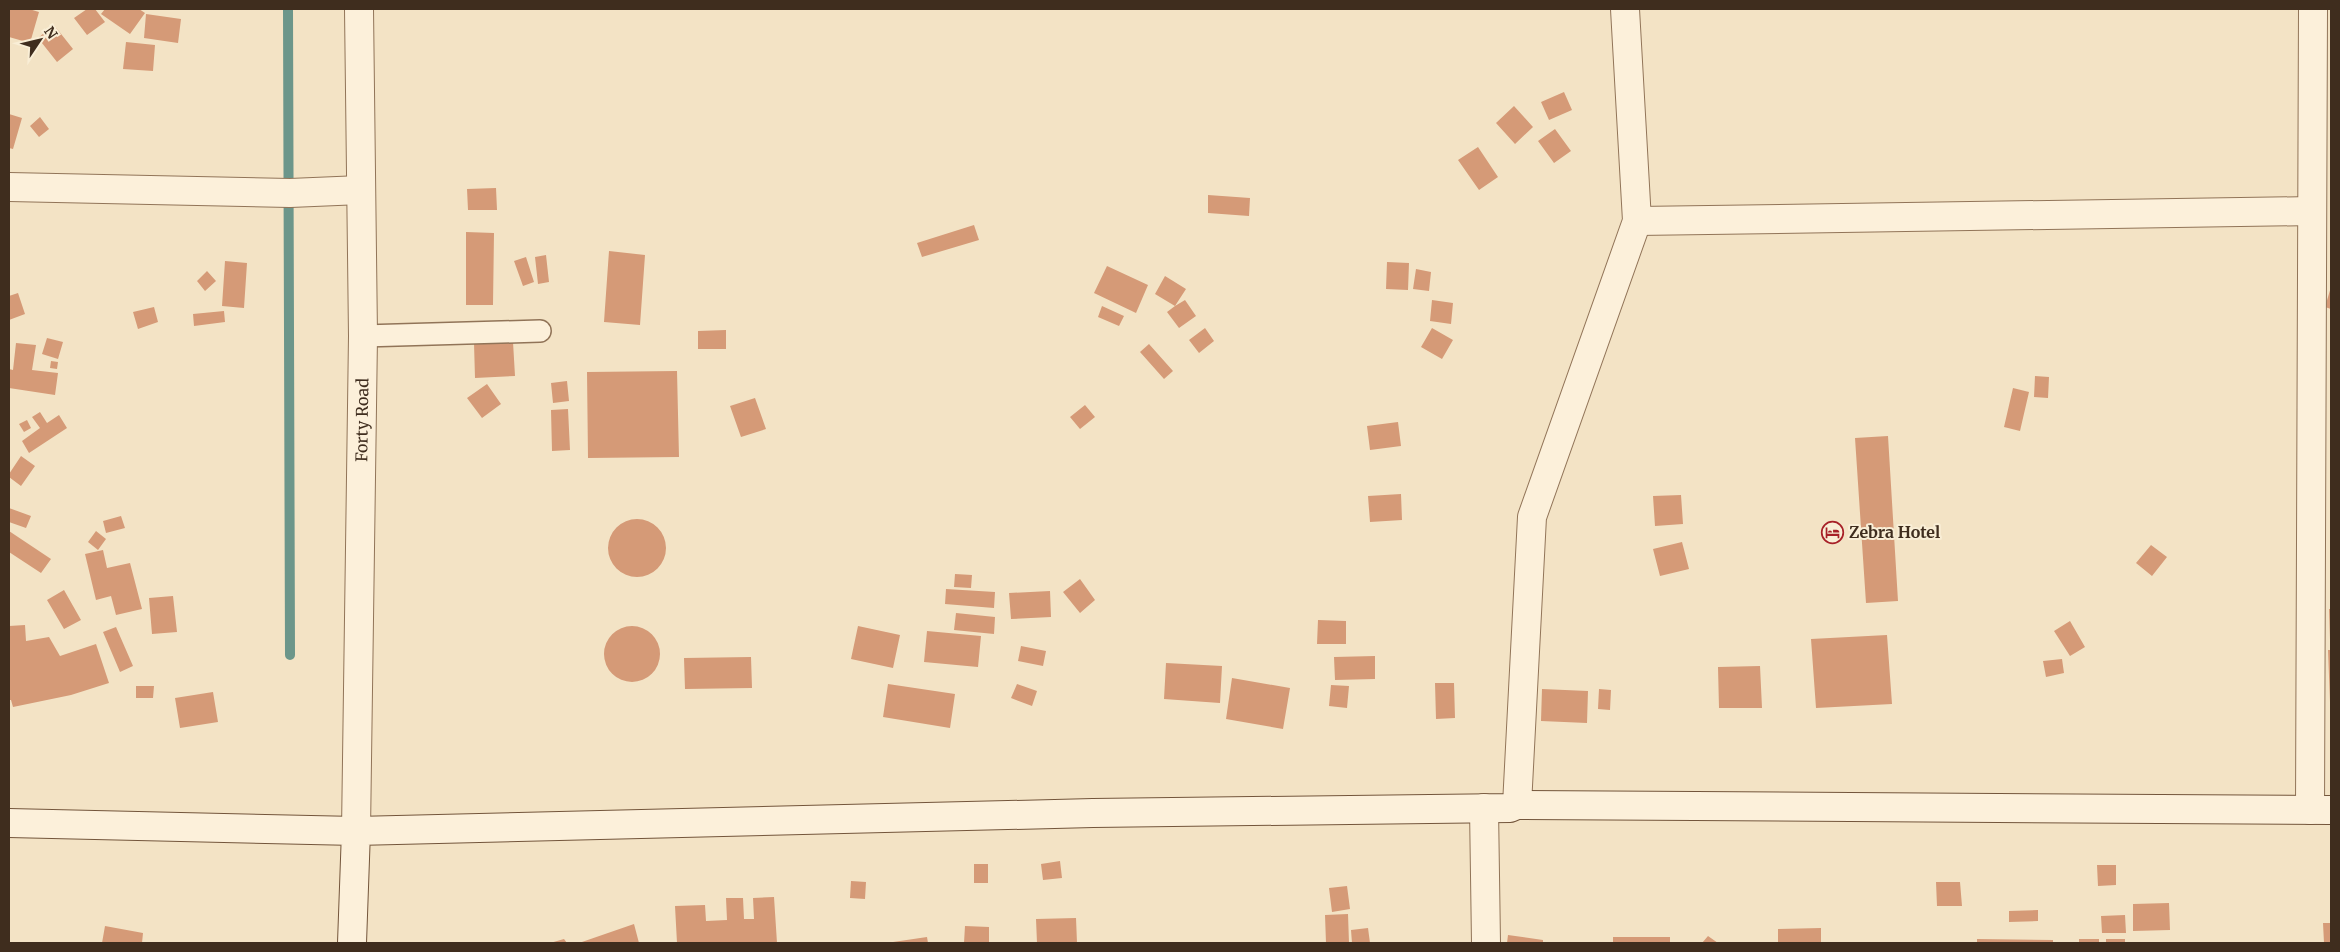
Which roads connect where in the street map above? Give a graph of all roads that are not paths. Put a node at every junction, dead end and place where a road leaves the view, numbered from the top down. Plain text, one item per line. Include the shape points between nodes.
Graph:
1 (359, 9) edge
2 (1625, 9) edge
3 (2313, 9) edge
4 (9, 187) edge
5 (361, 190) junction
6 (2312, 210) junction
7 (1637, 221) junction
8 (540, 332) dead end
9 (363, 336) junction
10 (1517, 805) junction
11 (1484, 808) junction
12 (2321, 810) edge
13 (9, 824) edge
14 (356, 831) junction
15 (352, 943) edge
16 (1486, 943) edge

1 - 5 street, Forty Road
2 - 7 street
3 - 6 street
4 - 5 street via 290,193
5 - 9 street, Forty Road
6 - 7 street
6 - 12 street
7 - 10 street via 1532,517
8 - 9 lane
9 - 14 street, Forty Road
10 - 11 street
10 - 12 street
11 - 14 street via 1093,813
11 - 16 street
13 - 14 street
14 - 15 street, Forty Road

